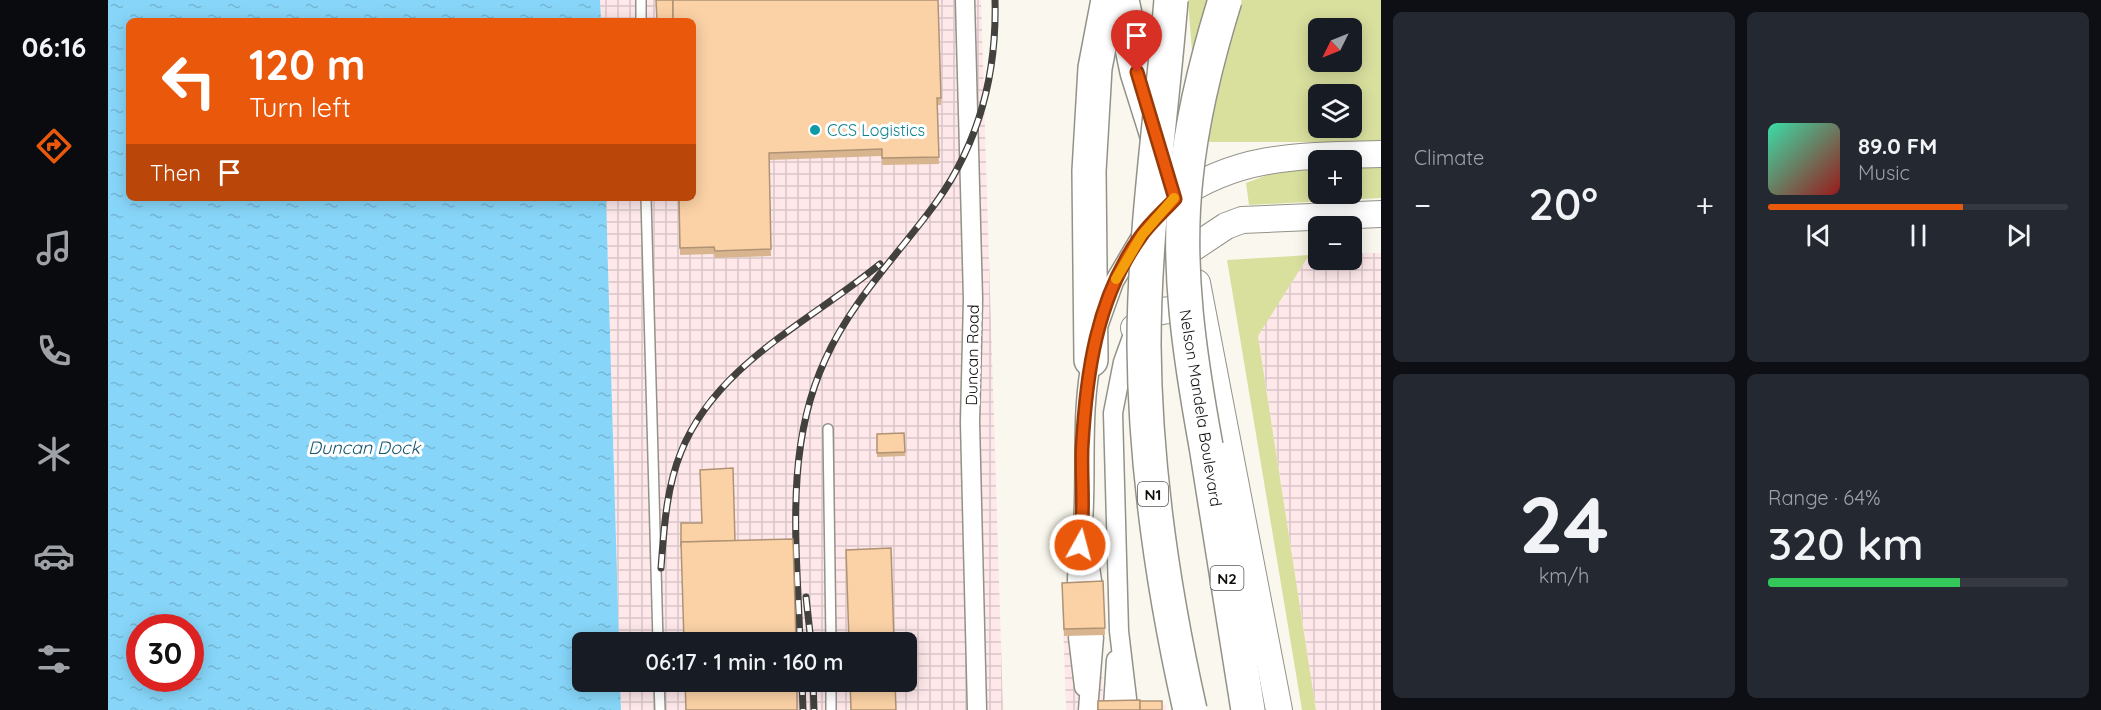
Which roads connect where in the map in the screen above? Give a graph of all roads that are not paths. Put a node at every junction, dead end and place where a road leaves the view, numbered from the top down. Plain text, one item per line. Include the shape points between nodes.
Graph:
1 (641, 0) edge
2 (965, 0) edge
3 (1108, 0) edge
4 (1122, 0) edge
5 (1171, 0) edge
6 (1225, 0) edge
7 (641, 18) edge
8 (1381, 153) edge
9 (1175, 199) junction
10 (646, 201) edge
11 (1381, 214) edge
12 (1190, 250) junction
13 (1134, 328) junction
14 (1209, 344) junction
15 (1091, 360) junction
16 (1086, 407) junction
17 (1113, 413) junction
18 (828, 429) dead end
19 (1085, 587) edge
20 (658, 632) edge
21 (831, 632) edge
22 (1086, 637) edge
23 (659, 692) edge
24 (831, 692) edge
25 (1120, 707) edge
26 (660, 710) edge
27 (831, 710) edge
28 (977, 710) edge
29 (1088, 710) edge
30 (1190, 710) edge
31 (1248, 710) edge
32 (1279, 710) edge

1 - 7 lane
2 - 28 street, Duncan Road via 973,289 970,422
3 - 15 highway via 1095,68 1089,171
4 - 9 highway via 1137,72
5 - 30 highway, N1, bridge via 1144,345 1158,538
6 - 31 highway, Nelson Mandela Boulevard / N2, bridge via 1194,120 1186,180 1185,303
8 - 9 main road via 1284,156 1256,162 1207,178
9 - 12 main road
9 - 15 street via 1142,235 1126,260 1105,304
10 - 20 lane
11 - 12 main road via 1242,220
12 - 13 street via 1160,283
12 - 14 main road
13 - 14 main road via 1151,313 1170,309 1197,323
13 - 17 street via 1118,379
14 - 32 main road
15 - 16 street
16 - 17 street
16 - 19 street via 1083,524 1076,566
17 - 25 street
18 - 21 lane
22 - 29 street
23 - 26 lane
24 - 27 lane

